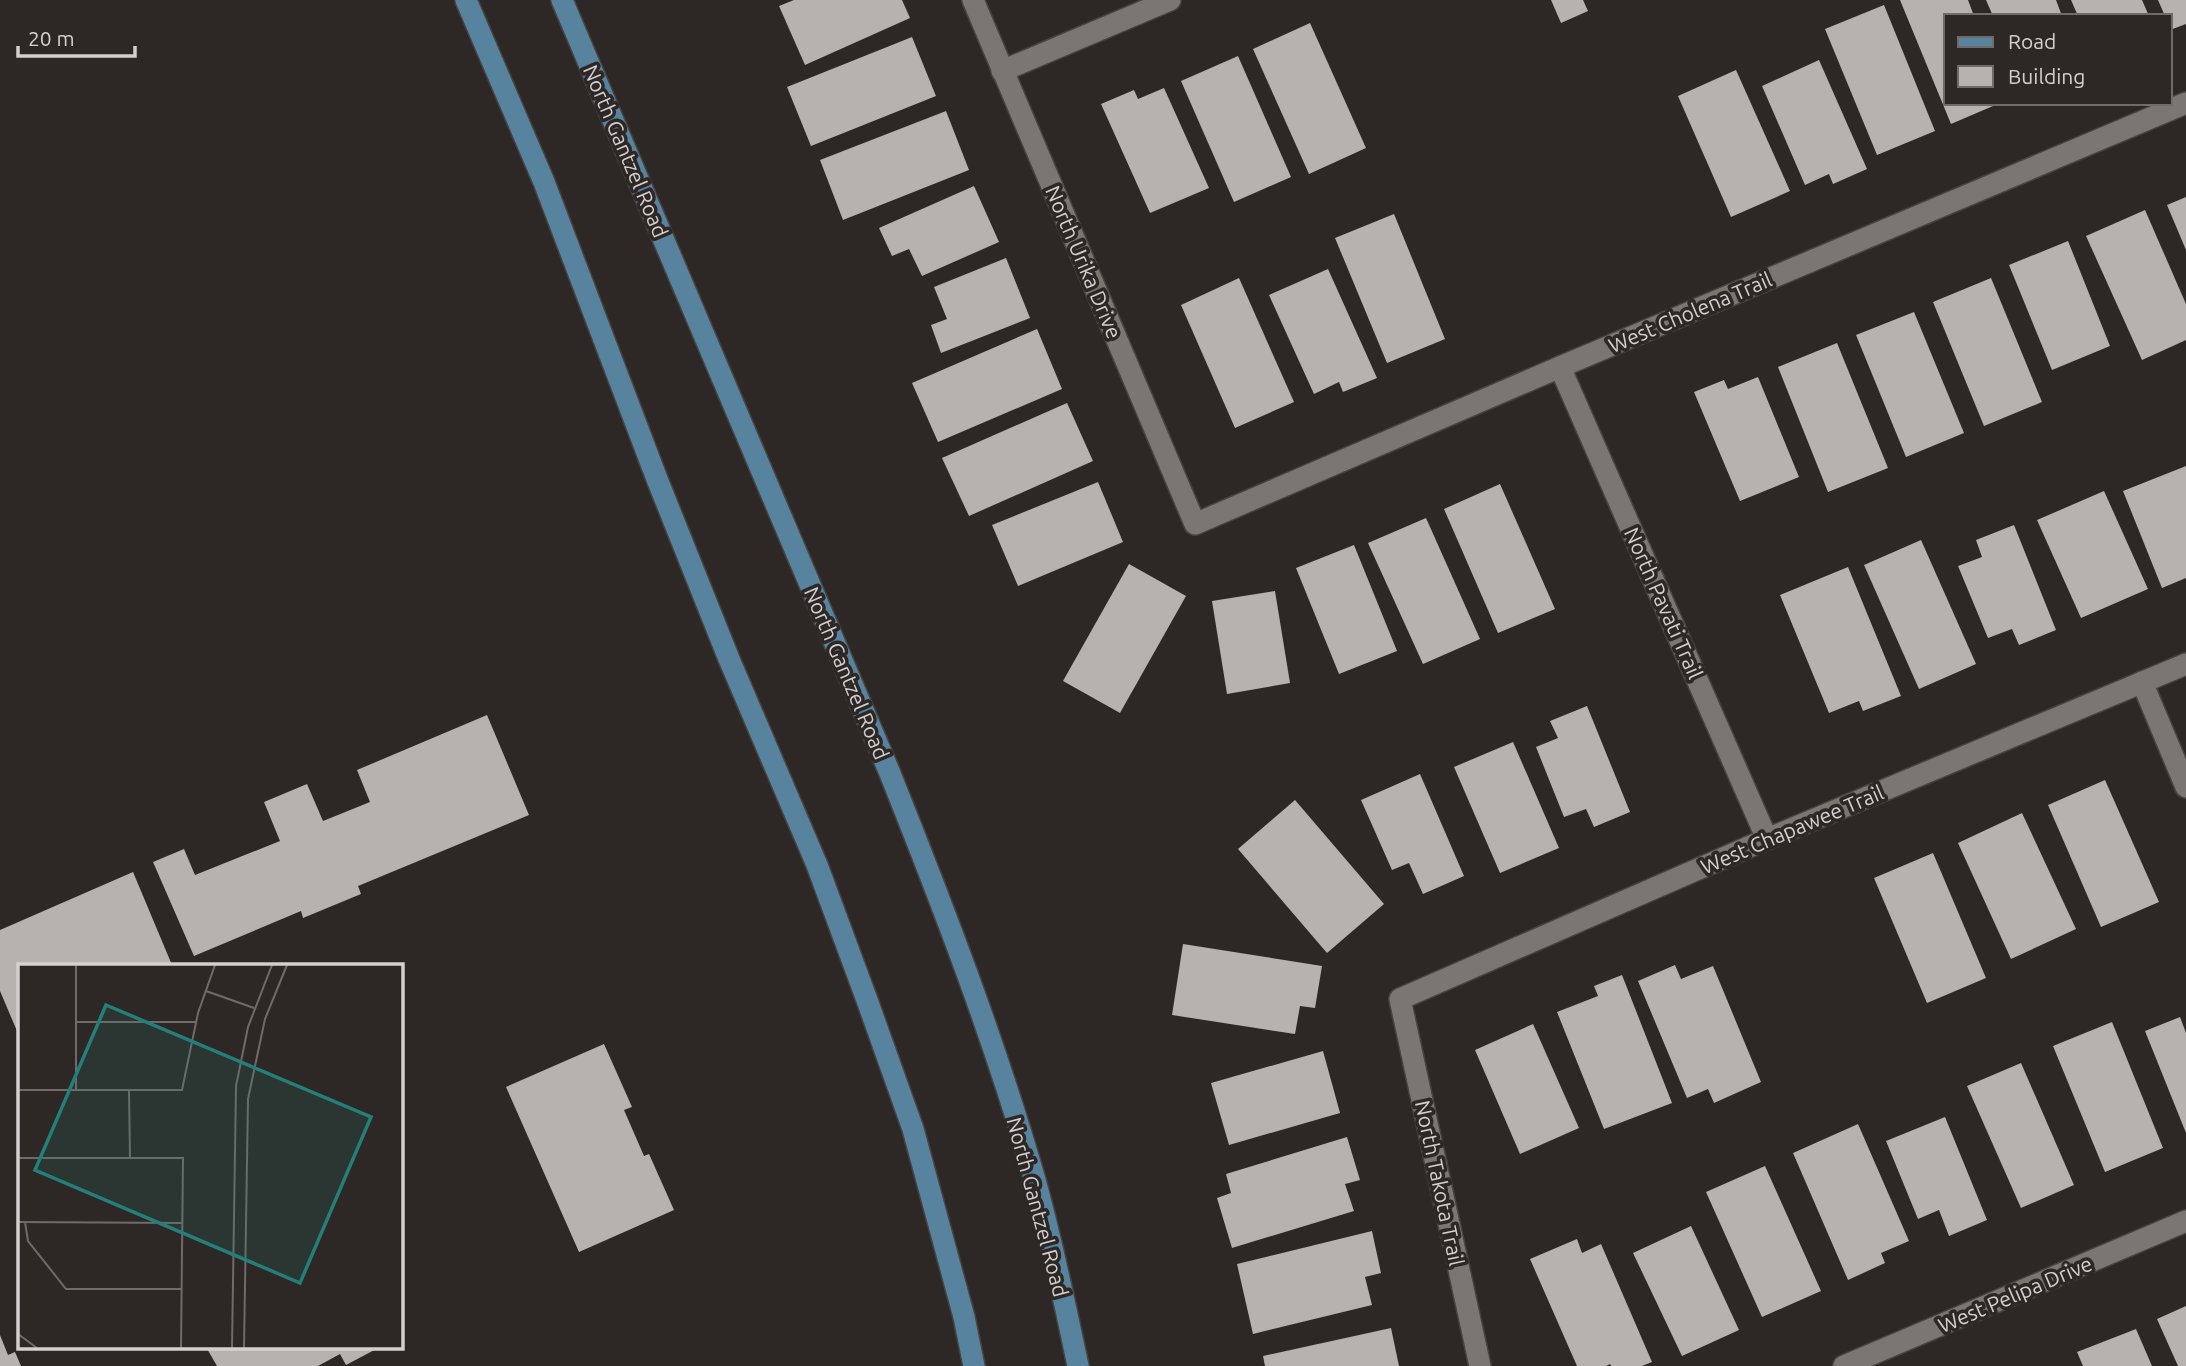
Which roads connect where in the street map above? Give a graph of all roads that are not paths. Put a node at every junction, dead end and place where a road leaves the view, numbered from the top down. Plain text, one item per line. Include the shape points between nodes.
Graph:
1 (467, 0) edge
2 (562, 0) edge
3 (973, 0) edge
4 (1170, 0) edge
5 (1002, 71) junction
6 (2186, 103) edge
7 (1560, 367) junction
8 (1195, 524) joint
9 (2186, 664) edge
10 (2142, 682) junction
11 (2186, 787) edge
12 (1767, 839) junction
13 (1400, 999) joint
14 (2186, 1222) edge
15 (974, 1366) edge
16 (1078, 1366) edge
17 (1480, 1366) edge
18 (1844, 1366) edge

1 - 15 main road via 544,182 729,659 817,865 913,1129
2 - 16 main road, North Gantzel Road via 939,897 1035,1182
3 - 5 street, North Urika Drive
4 - 5 street
5 - 8 street, North Urika Drive
6 - 7 street, West Cholena Trail
7 - 8 street, West Cholena Trail
7 - 12 street, North Pavati Trail
9 - 10 street, West Chapawee Trail
10 - 11 street
10 - 12 street, West Chapawee Trail
12 - 13 street, West Chapawee Trail
13 - 17 street, North Takota Trail
14 - 18 street, West Pelipa Drive

